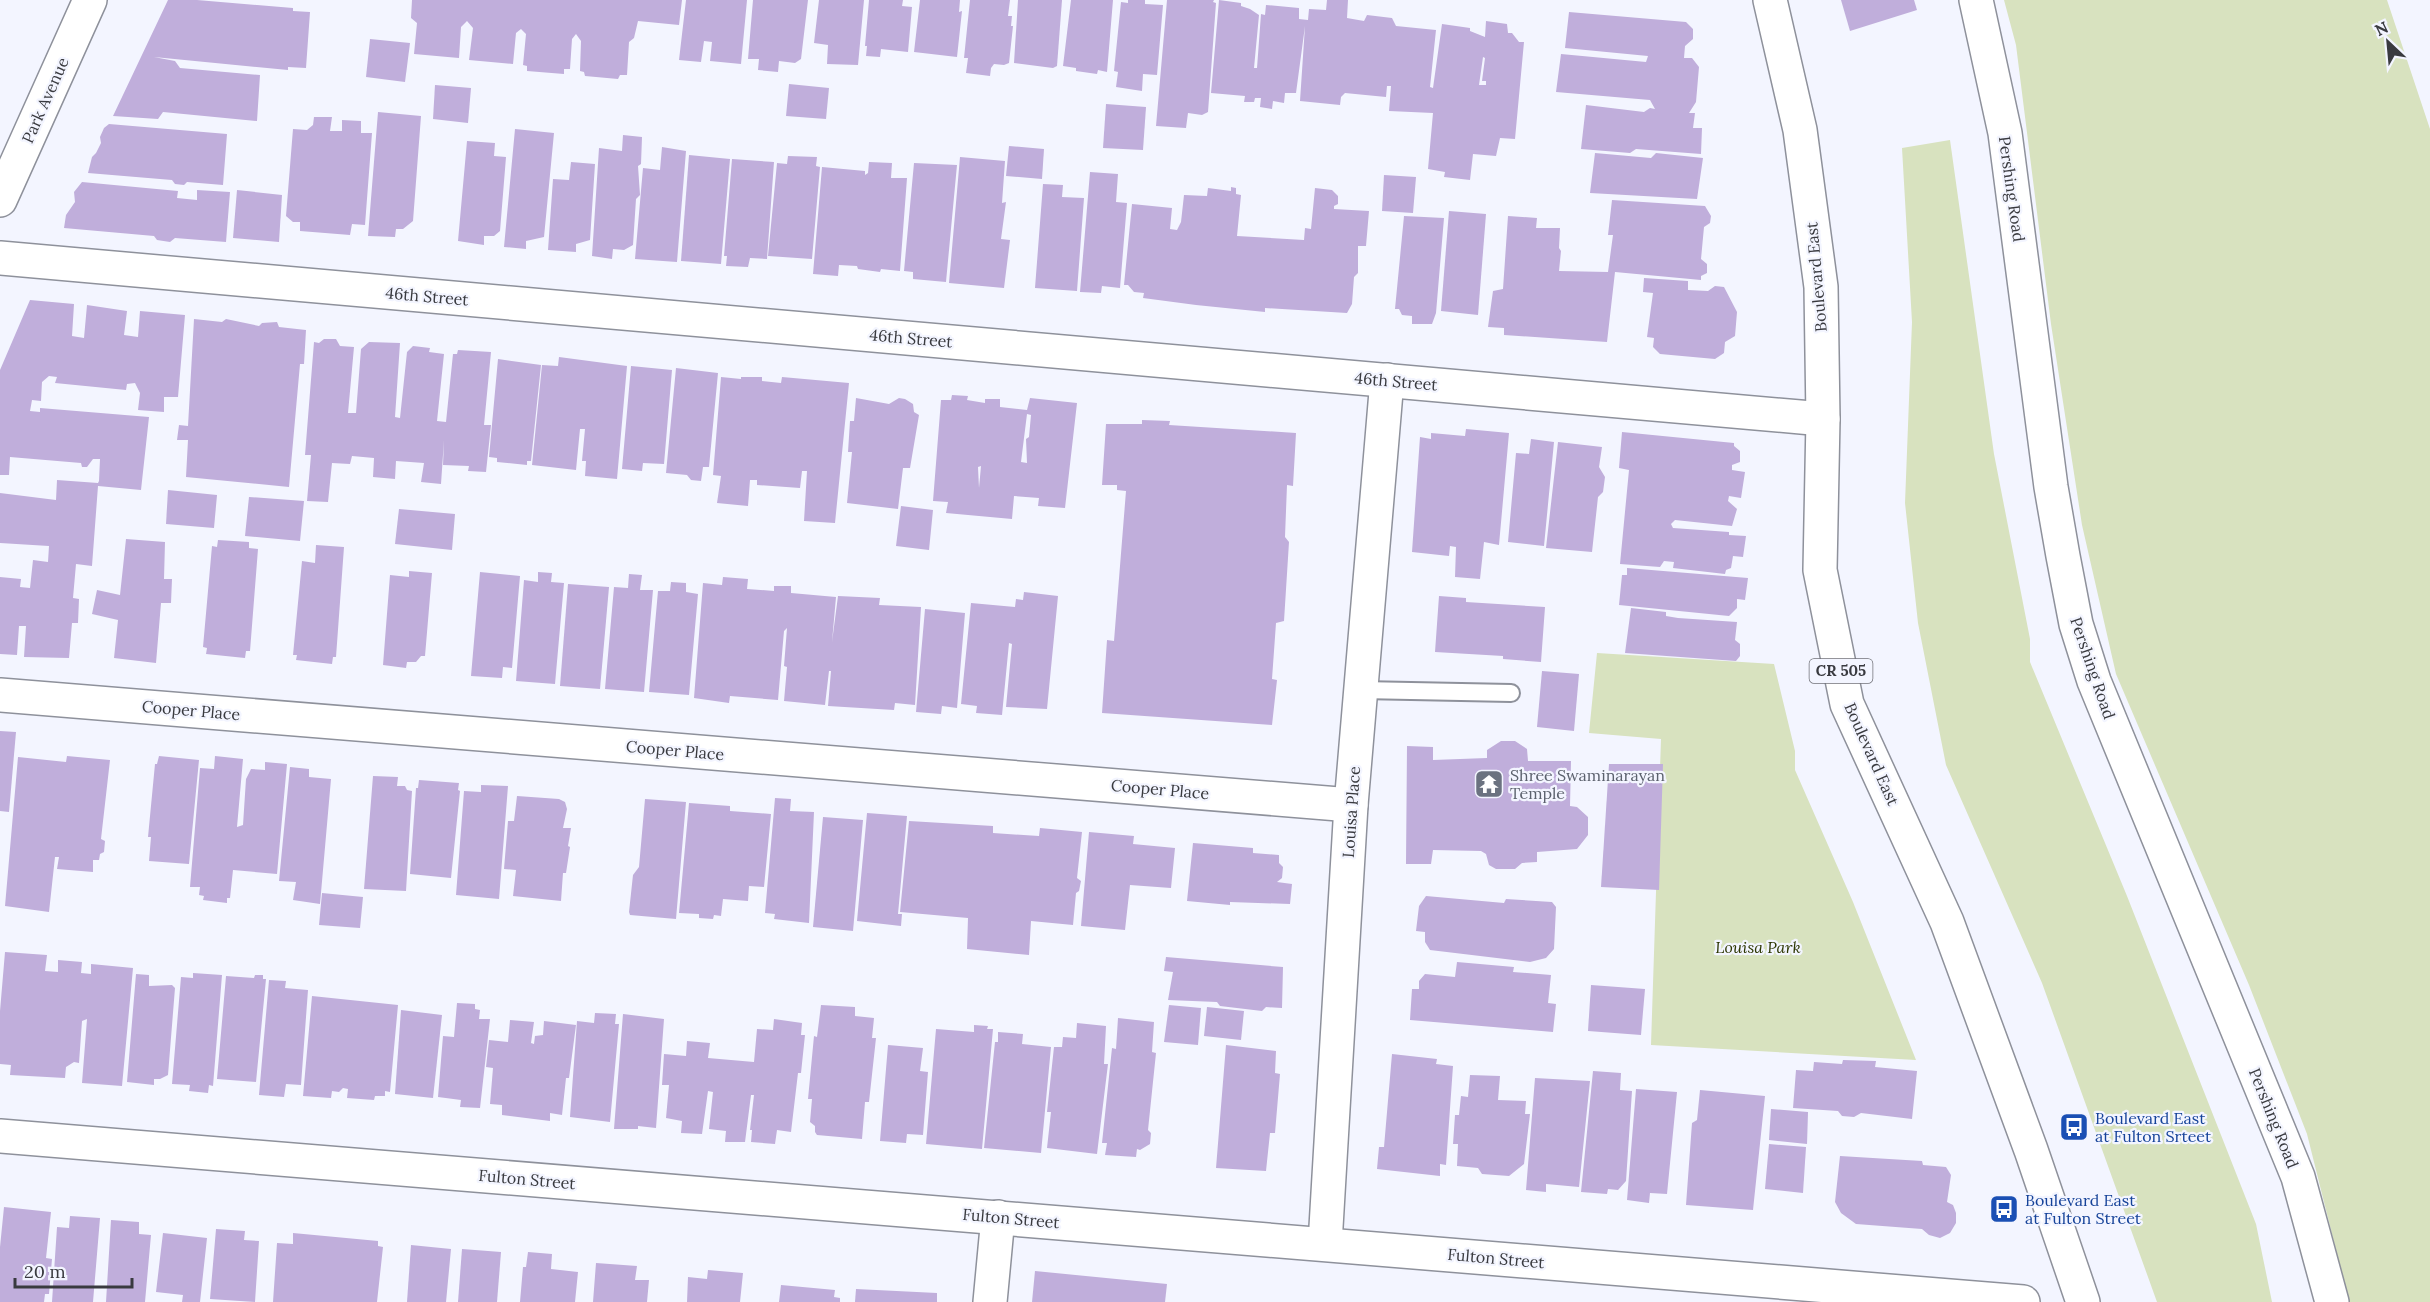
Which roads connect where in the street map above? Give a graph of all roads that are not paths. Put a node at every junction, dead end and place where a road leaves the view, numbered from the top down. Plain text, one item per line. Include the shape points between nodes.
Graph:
1 (90, 0) edge
2 (1770, 0) edge
3 (1977, 0) edge
4 (0, 200) edge
5 (0, 258) edge
6 (1387, 380) junction
7 (1823, 419) junction
8 (1360, 690) junction
9 (1510, 693) dead end
10 (0, 695) edge
11 (1351, 805) junction
12 (0, 1136) edge
13 (998, 1217) junction
14 (1325, 1244) junction
15 (990, 1302) edge
16 (2023, 1302) edge
17 (2083, 1302) edge
18 (2332, 1302) edge

1 - 4 street, Park Avenue
2 - 7 street, Boulevard East / CR 505 via 1800,130 1821,287
3 - 18 street, Pershing Road via 2005,133 2051,487 2076,624 2094,681 2298,1177
5 - 6 street, 46th Street
6 - 7 street, 46th Street
6 - 8 street, Louisa Place
7 - 17 street, Boulevard East / CR 505 via 1820,570 1848,704 1947,922
8 - 9 lane
8 - 11 street, Louisa Place
10 - 11 street, Cooper Place
11 - 14 street, Louisa Place
12 - 13 street, Fulton Street
13 - 14 street, Fulton Street
13 - 15 street
14 - 16 street, Fulton Street

